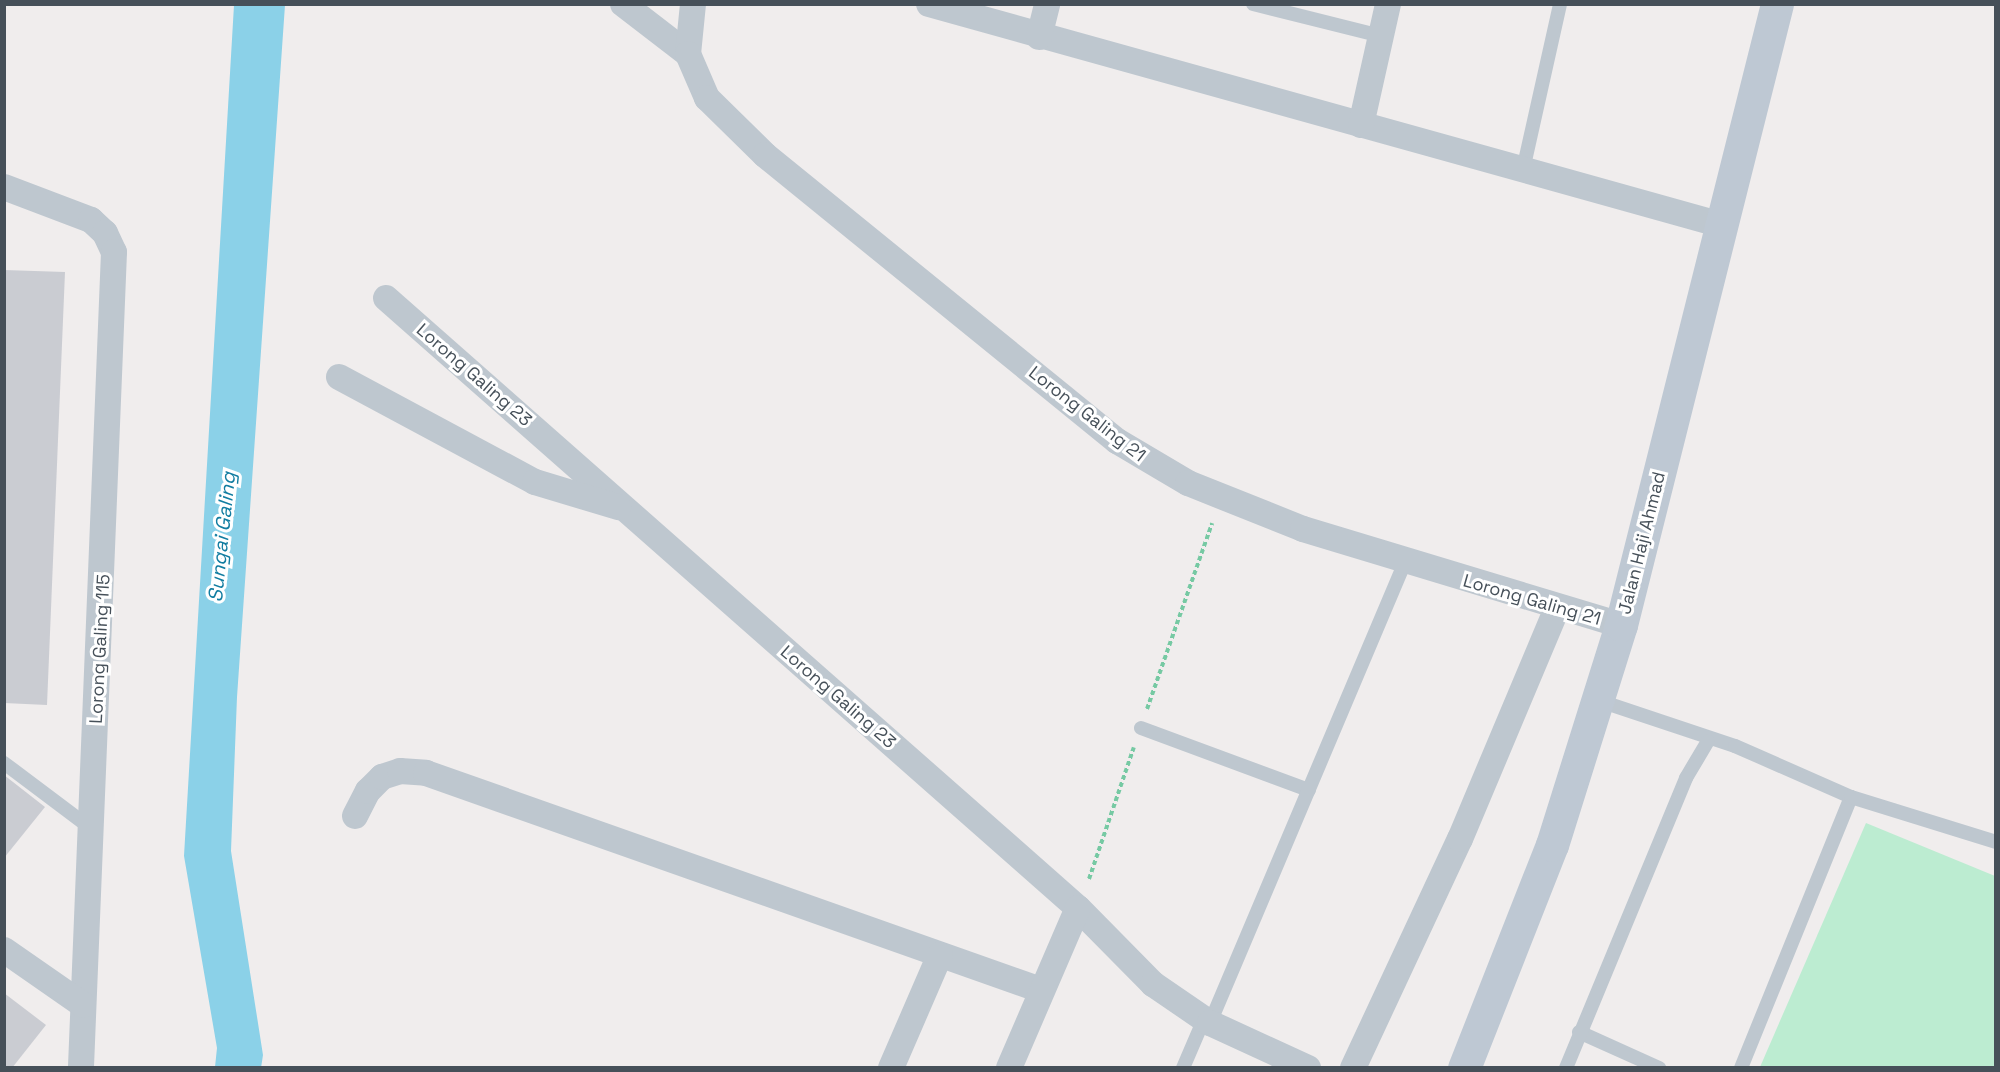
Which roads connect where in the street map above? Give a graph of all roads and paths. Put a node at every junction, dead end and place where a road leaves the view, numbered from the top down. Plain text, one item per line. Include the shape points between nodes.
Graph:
1 (623, 4) edge
2 (693, 4) edge
3 (929, 4) edge
4 (1047, 4) edge
5 (1253, 4) edge
6 (1388, 4) edge
7 (1560, 4) edge
8 (1777, 4) edge
9 (1381, 36) junction
10 (1039, 37) junction
11 (688, 54) junction
12 (1361, 125) junction
13 (1523, 170) junction
14 (4, 188) edge
15 (1722, 225) junction
16 (386, 298) dead end
17 (339, 377) dead end
18 (1221, 497) junction
19 (624, 508) junction
20 (1405, 562) junction
21 (1557, 608) junction
22 (1621, 626) junction
23 (1597, 700) junction
24 (1141, 728) junction
25 (1708, 741) junction
26 (4, 763) edge
27 (1309, 790) junction
28 (1851, 797) junction
29 (355, 816) dead end
30 (92, 829) junction
31 (1995, 842) edge
32 (1078, 908) junction
33 (4, 950) edge
34 (940, 955) junction
35 (1041, 990) junction
36 (83, 1005) junction
37 (1207, 1021) junction
38 (1580, 1032) junction
39 (81, 1068) edge
40 (891, 1068) edge
41 (1009, 1068) edge
42 (1183, 1068) edge
43 (1308, 1068) edge
44 (1353, 1068) edge
45 (1464, 1068) edge
46 (1566, 1068) edge
47 (1659, 1068) edge
48 (1741, 1068) edge

1 - 11 street
2 - 11 street
3 - 10 street
4 - 10 street
5 - 9 lane
6 - 9 street
7 - 13 lane
8 - 15 street, Jalan Haji Ahmad
9 - 12 street
10 - 12 street
11 - 18 street, Lorong Galing 21 via 707,98 765,155 1117,441
12 - 13 street
13 - 15 street
14 - 30 street, Lorong Galing 115 via 91,220 105,233 114,252 116,291
15 - 22 street, Jalan Haji Ahmad
16 - 19 street, Lorong Galing 23
17 - 19 street via 534,482
18 - 20 street, Lorong Galing 21
18 - 24 path
19 - 32 street, Lorong Galing 23
20 - 21 street, Lorong Galing 21
20 - 27 lane
21 - 22 street, Lorong Galing 21
21 - 44 street via 1460,839
22 - 23 street, Jalan Haji Ahmad
23 - 25 lane
23 - 45 street, Jalan Haji Ahmad via 1552,845
24 - 27 lane
24 - 32 path
25 - 28 lane via 1735,746
25 - 38 lane via 1686,778
26 - 30 lane
27 - 37 lane
28 - 31 lane
28 - 48 lane
29 - 34 street via 368,791 382,777 400,771 426,773
30 - 36 street, Lorong Galing 115
32 - 35 street
32 - 37 street, Lorong Galing 23 via 1153,984
33 - 36 street
34 - 35 street
34 - 40 street
35 - 41 street
36 - 39 street, Lorong Galing 115
37 - 42 lane
37 - 43 street, Lorong Galing 23
38 - 46 lane
38 - 47 lane

